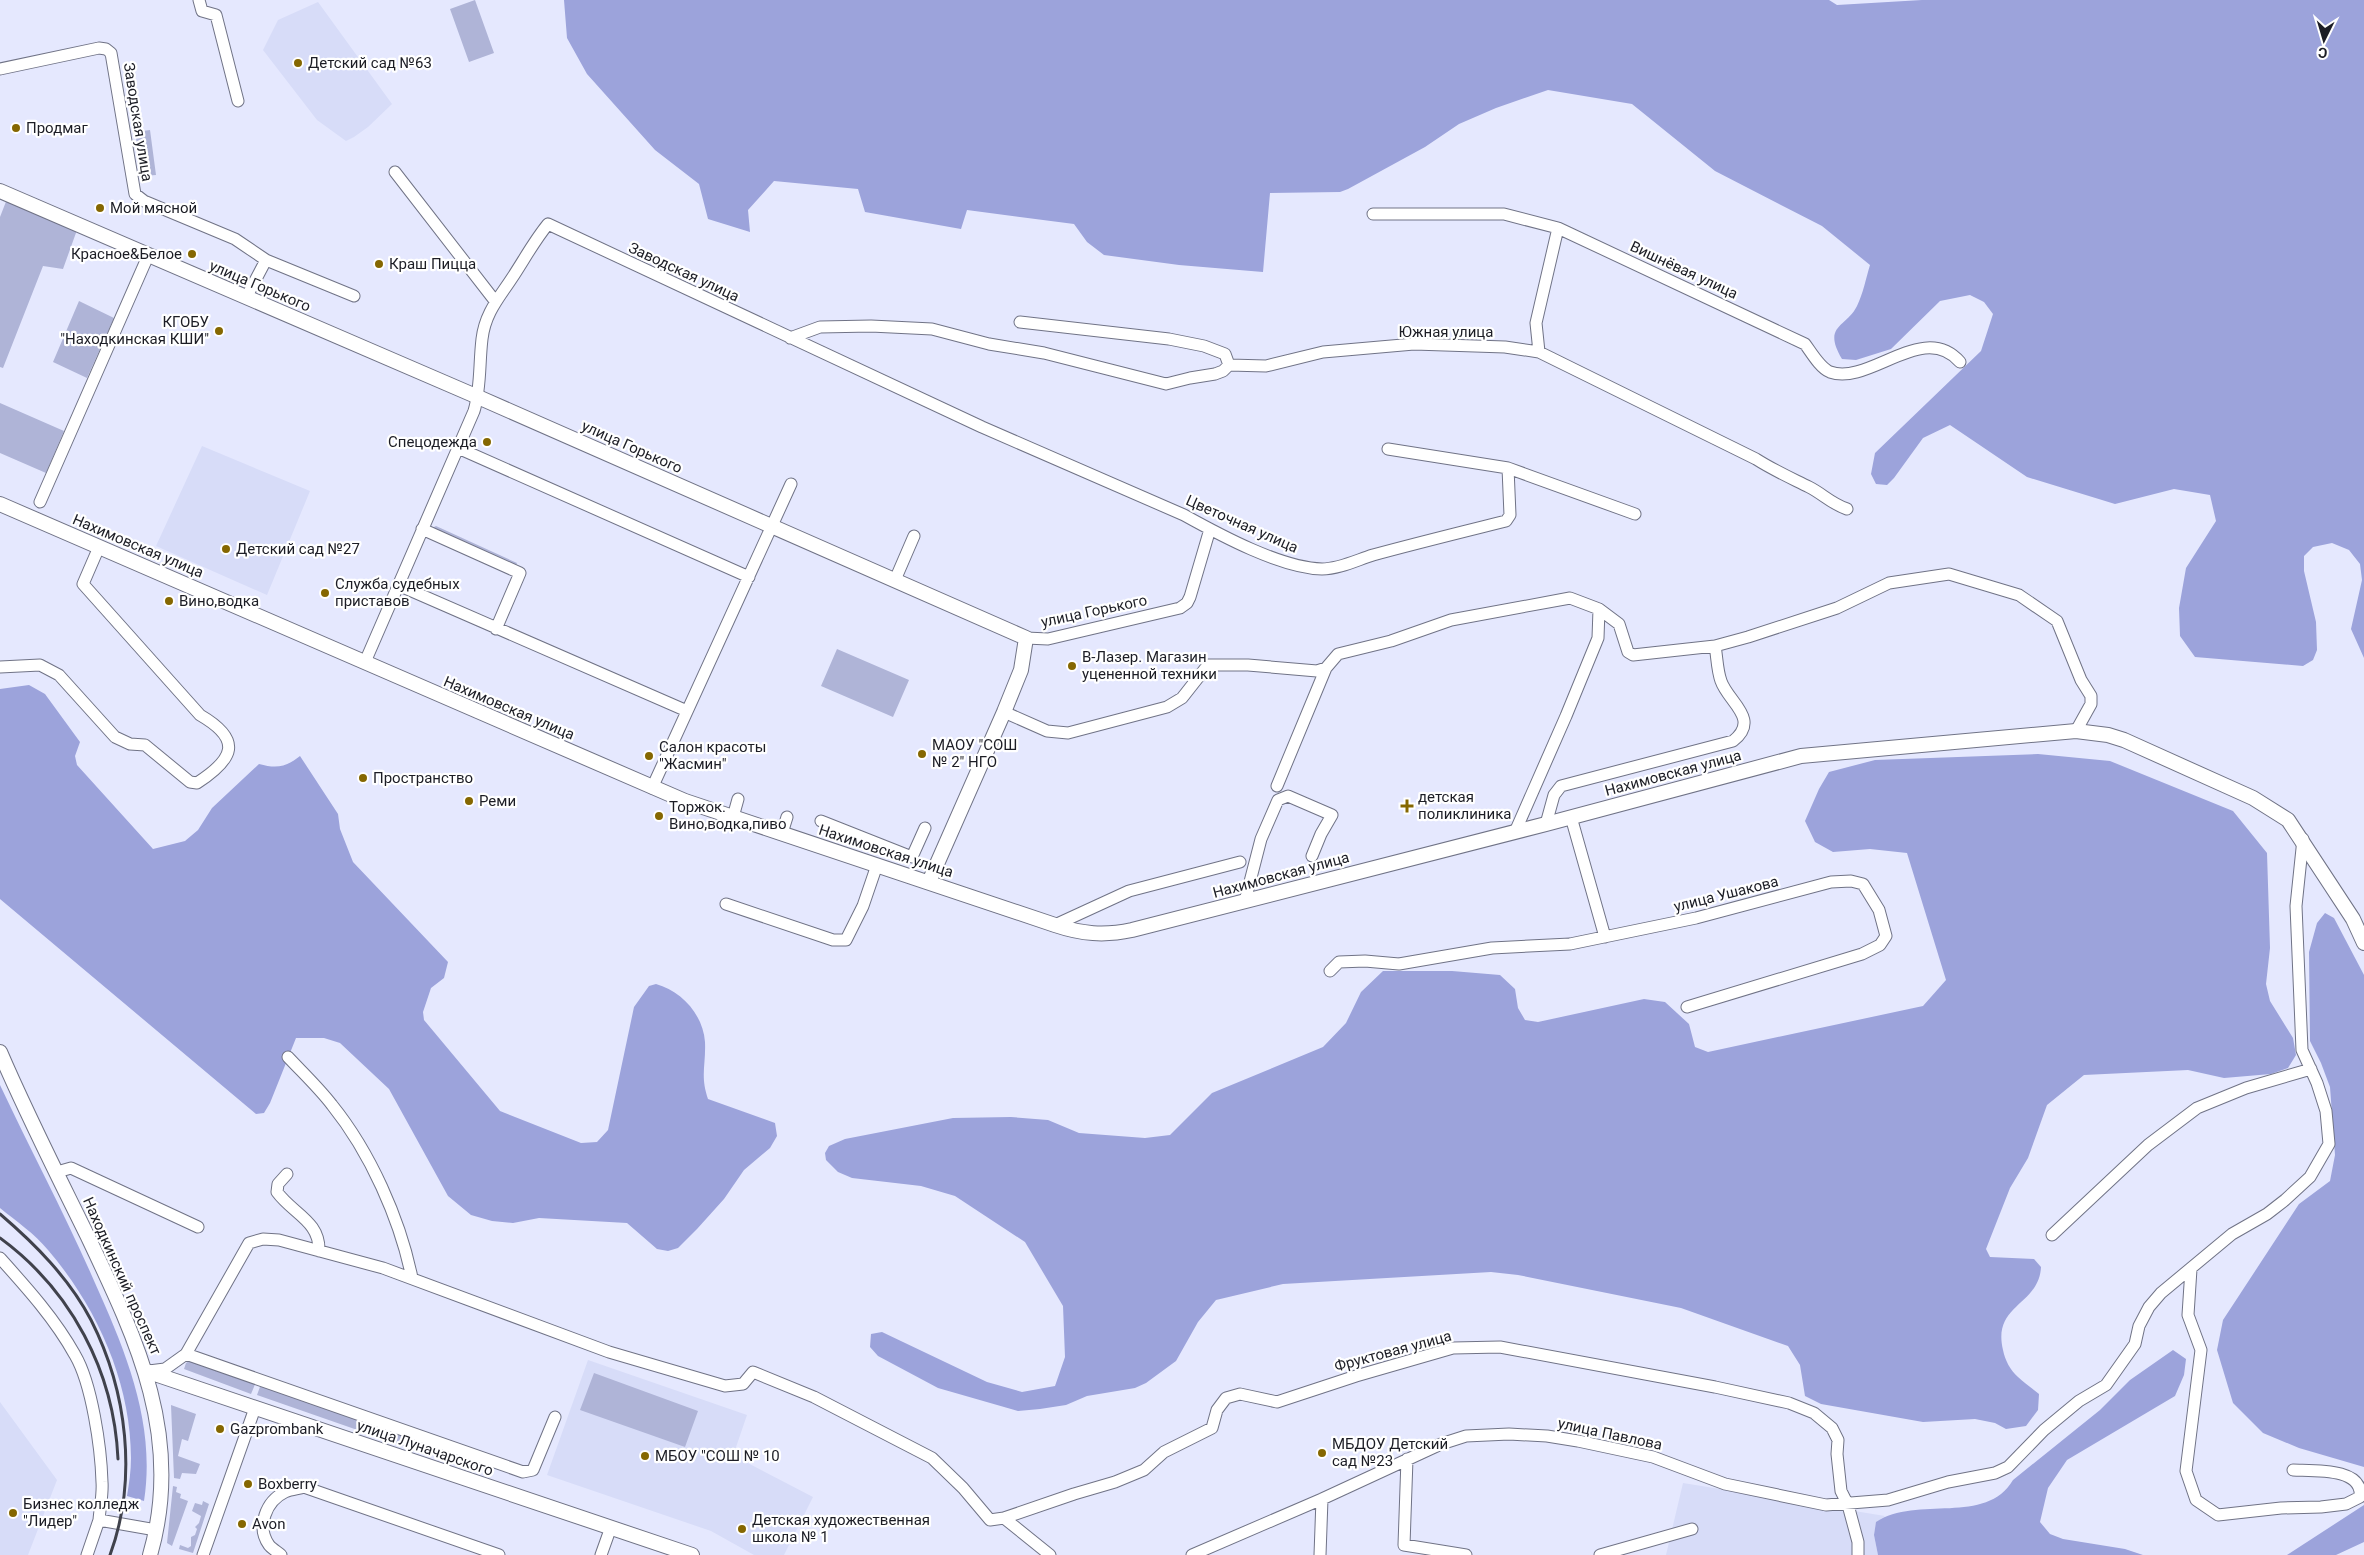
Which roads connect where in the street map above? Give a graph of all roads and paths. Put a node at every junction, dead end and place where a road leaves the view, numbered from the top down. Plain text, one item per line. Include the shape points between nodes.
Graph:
1 (199, 0) edge
2 (0, 69) edge
3 (238, 101) dead end
4 (395, 172) dead end
5 (0, 191) edge
6 (1373, 214) dead end
7 (1558, 228) junction
8 (148, 256) junction
9 (266, 260) junction
10 (354, 296) dead end
11 (246, 298) junction
12 (495, 301) junction
13 (1020, 322) dead end
14 (790, 338) junction
15 (1539, 352) junction
16 (1960, 362) dead end
17 (1229, 365) junction
18 (478, 397) junction
19 (982, 427) joint
20 (458, 448) junction
21 (1388, 449) dead end
22 (1508, 468) junction
23 (791, 484) dead end
24 (40, 502) dead end
25 (0, 504) edge
26 (1847, 508) dead end
27 (1635, 514) dead end
28 (771, 527) junction
29 (422, 529) junction
30 (1210, 529) junction
31 (914, 536) dead end
32 (99, 546) junction
33 (749, 577) junction
34 (895, 580) junction
35 (398, 585) junction
36 (1599, 609) junction
37 (496, 629) junction
38 (1026, 638) junction
39 (1715, 646) junction
40 (364, 662) junction
41 (0, 667) edge
42 (1326, 668) junction
43 (687, 711) junction
44 (1004, 712) junction
45 (2076, 731) junction
46 (1277, 786) dead end
47 (652, 788) junction
48 (738, 799) dead end
49 (733, 817) junction
50 (787, 817) dead end
51 (1570, 817) junction
52 (821, 820) dead end
53 (1546, 824) junction
54 (925, 828) dead end
55 (1515, 832) junction
56 (782, 833) junction
57 (2303, 839) junction
58 (1312, 856) dead end
59 (1240, 862) dead end
60 (877, 865) junction
61 (929, 882) junction
62 (1246, 901) junction
63 (726, 904) dead end
64 (1055, 925) junction
65 (1606, 937) junction
66 (2364, 943) edge
67 (1330, 971) dead end
68 (1687, 1007) dead end
69 (0, 1052) edge
70 (288, 1057) dead end
71 (2310, 1069) junction
72 (56, 1172) junction
73 (286, 1174) dead end
74 (198, 1228) dead end
75 (2052, 1234) dead end
76 (319, 1251) junction
77 (0, 1258) edge
78 (2190, 1269) junction
79 (412, 1278) junction
80 (186, 1354) junction
81 (146, 1372) junction
82 (256, 1408) junction
83 (555, 1417) dead end
84 (1407, 1459) junction
85 (2293, 1470) dead end
86 (1322, 1499) junction
87 (1848, 1505) junction
88 (1004, 1518) junction
89 (99, 1520) junction
90 (611, 1528) junction
91 (156, 1530) junction
92 (1692, 1530) dead end
93 (1404, 1550) edge
94 (87, 1555) edge
95 (150, 1555) edge
96 (203, 1555) edge
97 (282, 1555) edge
98 (499, 1555) edge
99 (601, 1555) edge
100 (692, 1555) edge
101 (1050, 1555) edge
102 (1192, 1555) edge
103 (1320, 1555) edge
104 (1466, 1555) edge
105 (1600, 1555) edge
106 (1858, 1555) edge

1 - 3 street via 202,11 216,14
2 - 9 street, Заводская улица via 106,49 111,53 135,194 144,201 235,239
4 - 12 street
5 - 8 main road, улица Горького
6 - 7 street, Вишнёвая улица via 1504,214
7 - 15 street via 1536,323
7 - 16 street, Вишнёвая улица via 1804,344 1828,371 1840,374 1856,372 1916,350 1938,347 1952,353
8 - 11 main road, улица Горького
8 - 24 street
9 - 10 street, Заводская улица
9 - 11 street
11 - 18 main road, улица Горького
12 - 14 street, Заводская улица via 548,224
12 - 18 street, Заводская улица via 482,337
13 - 17 street via 1204,346 1225,354
14 - 17 street via 820,327 932,329 1166,384 1215,374
14 - 19 street, Заводская улица
15 - 17 street, Южная улица via 1505,347 1414,344 1323,352 1266,366
15 - 26 street, Южная улица
18 - 20 street, Заводская улица
18 - 28 main road, улица Горького
19 - 30 street, Цветочная улица
20 - 29 street, Заводская улица
20 - 33 street
21 - 22 street
22 - 27 street
22 - 30 street, Цветочная улица via 1510,516 1506,521 1336,567 1303,567 1279,560
23 - 28 street
25 - 32 main road, Нахимовская улица
28 - 33 street
28 - 34 main road, улица Горького
29 - 35 street, Заводская улица
29 - 37 street via 520,573
30 - 38 street, улица Горького via 1190,597 1180,608 1048,640
31 - 34 street
32 - 40 main road, Нахимовская улица
32 - 41 street via 83,584 200,715 213,722 228,738 226,760 197,783 190,782 145,745 130,744 115,737 59,675 40,665
33 - 43 street
34 - 38 main road, улица Горького
35 - 37 street
35 - 40 street, Заводская улица
36 - 39 street via 1619,624 1628,652 1633,655
36 - 42 street via 1570,598 1451,620 1391,642 1338,654
36 - 55 street via 1598,638
37 - 43 street
38 - 44 main road via 1021,670
39 - 45 street via 1837,608 1889,583 1949,574 2019,595 2057,621 2081,680 2091,696 2091,704
39 - 53 street via 1721,681 1743,718 1739,736 1733,741 1561,786 1552,800
40 - 47 main road, Нахимовская улица
42 - 44 street via 1317,671 1248,664 1208,665 1182,698 1167,708 1068,733 1046,731
42 - 46 street
43 - 47 street
44 - 61 main road
45 - 51 main road, Нахимовская улица via 1801,756
45 - 57 main road, Нахимовская улица via 2124,740 2253,798 2288,820
47 - 49 main road, Нахимовская улица
48 - 49 street
49 - 56 main road, Нахимовская улица
50 - 56 street
51 - 53 main road, Нахимовская улица
51 - 65 street
52 - 54 street via 912,857
53 - 55 main road, Нахимовская улица
55 - 62 main road, Нахимовская улица
56 - 60 main road, Нахимовская улица
57 - 66 main road, Нахимовская улица via 2353,919
57 - 71 street, улица Павлова via 2296,940 2301,982 2302,1050
58 - 62 street via 1332,815 1288,796 1278,800 1261,839
59 - 64 street via 1129,891
60 - 61 main road, Нахимовская улица
60 - 63 street via 863,906 846,940 833,940
61 - 64 main road, Нахимовская улица
62 - 64 main road, Нахимовская улица via 1114,934 1088,934
65 - 67 street, улица Ушакова via 1570,944 1492,948 1399,964 1339,962
65 - 68 street, улица Ушакова via 1696,918 1831,882 1863,884 1879,910 1886,936 1880,944 1862,954
69 - 72 main road, Находкинский проспект
70 - 79 street via 333,1105 370,1162 388,1202
71 - 75 street via 2246,1088 2197,1108 2148,1146
71 - 78 street, улица Павлова via 2326,1111 2329,1144 2310,1177 2267,1214 2232,1234
72 - 74 street via 71,1168
72 - 81 main road, Находкинский проспект via 117,1297
73 - 76 street via 278,1184 277,1192 286,1204 314,1226 320,1240
76 - 79 street
76 - 80 street via 279,1240 263,1239 249,1243
77 - 89 street via 37,1299 76,1355 82,1370 99,1454 102,1482
78 - 85 street via 2188,1315 2201,1350 2186,1472 2196,1500 2218,1515 2346,1504 2360,1497 2363,1488 2355,1478 2339,1473
78 - 87 street, улица Павлова via 2149,1307 2134,1344 2106,1385 2079,1401 2008,1466 1995,1473 1948,1482 1888,1500
79 - 88 street via 608,1352 725,1386 743,1384 753,1372 814,1397 932,1458 990,1520
80 - 81 street via 165,1369
80 - 83 street via 523,1472 533,1470
81 - 82 main road, улица Луначарского
81 - 91 main road, Находкинский проспект via 162,1444 162,1487
82 - 90 main road, улица Луначарского
82 - 96 street
84 - 86 street, улица Павлова
84 - 87 street, улица Павлова via 1466,1436 1547,1436 1653,1457 1725,1484 1801,1501
84 - 93 street
86 - 102 street, улица Павлова
86 - 103 street
87 - 88 street, Фруктовая улица via 1841,1491 1838,1440 1832,1428 1814,1413 1789,1403 1715,1387 1500,1347 1454,1348 1277,1402 1240,1394 1226,1398 1216,1410 1212,1428 1164,1452 1144,1470
87 - 106 street via 1858,1542
88 - 101 street
89 - 91 street
89 - 94 street
90 - 99 street
90 - 100 main road, улица Луначарского
91 - 95 main road, Находкинский проспект
92 - 105 street
93 - 104 street
97 - 98 street via 269,1546 263,1533 266,1512 269,1505 286,1491 304,1487

